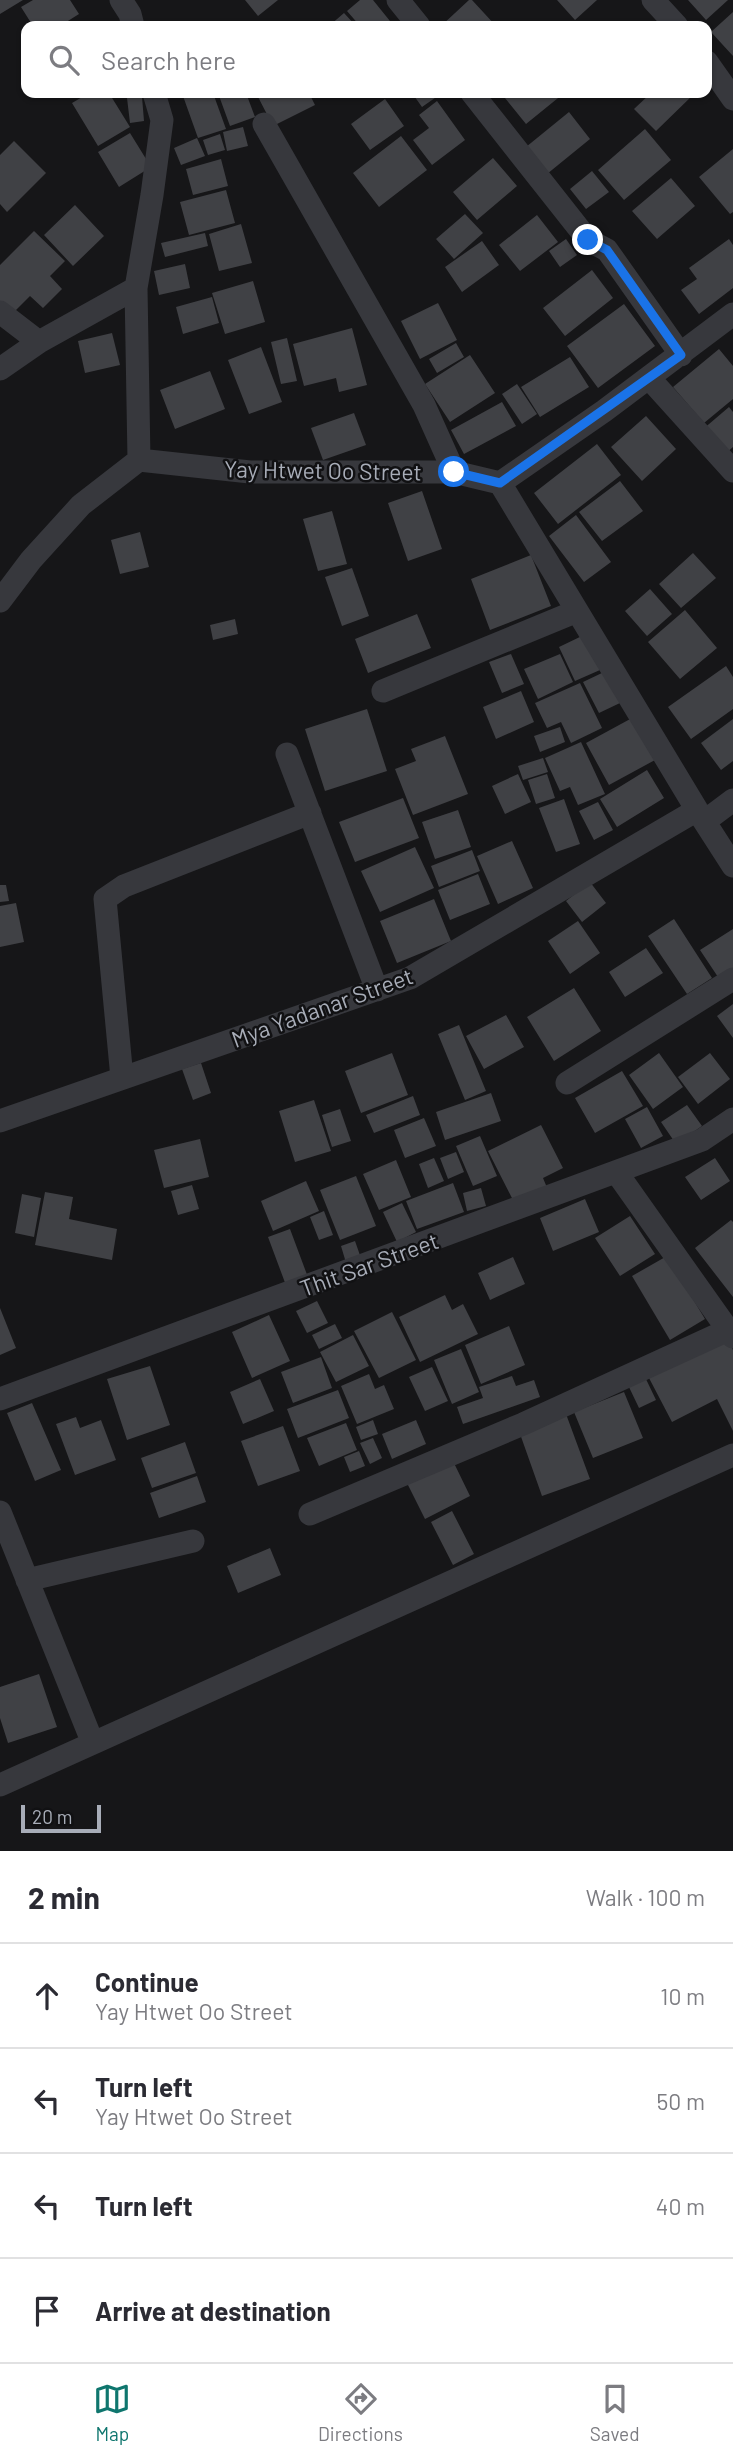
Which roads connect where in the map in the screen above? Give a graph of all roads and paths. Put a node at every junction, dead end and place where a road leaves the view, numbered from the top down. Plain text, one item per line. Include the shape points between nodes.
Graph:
1 (121, 0) edge
2 (398, 0) edge
3 (653, 0) edge
4 (132, 21) edge
5 (415, 21) edge
6 (672, 21) edge
7 (712, 69) edge
8 (155, 98) edge
9 (476, 98) edge
10 (733, 99) edge
11 (264, 124) dead end
12 (136, 288) junction
13 (0, 312) edge
14 (733, 314) edge
15 (39, 342) junction
16 (681, 355) junction
17 (0, 369) edge
18 (649, 378) junction
19 (139, 460) junction
20 (733, 471) edge
21 (454, 472) junction
22 (500, 483) junction
23 (0, 601) edge
24 (577, 611) junction
25 (383, 691) dead end
26 (288, 754) dead end
27 (733, 800) edge
28 (310, 813) junction
29 (701, 816) junction
30 (733, 866) edge
31 (733, 979) edge
32 (377, 990) junction
33 (122, 1078) junction
34 (567, 1083) dead end
35 (733, 1119) edge
36 (0, 1121) edge
37 (617, 1173) junction
38 (730, 1334) edge
39 (0, 1399) edge
40 (733, 1455) edge
41 (0, 1512) edge
42 (310, 1514) dead end
43 (193, 1541) dead end
44 (27, 1580) junction
45 (92, 1741) junction
46 (0, 1785) edge

1 - 4 street
2 - 5 street
3 - 6 street
7 - 10 street
8 - 12 street via 162,120
9 - 16 street via 588,240 607,250
11 - 21 street via 424,405
12 - 15 street
12 - 19 street
13 - 15 street
14 - 16 street
15 - 17 street
16 - 18 street
18 - 20 street
18 - 22 street
19 - 21 street, Yay Htwet Oo Street via 250,472
19 - 23 street via 81,505
21 - 22 street, Yay Htwet Oo Street
22 - 24 street
24 - 25 street
24 - 29 street
26 - 28 street
27 - 29 street, Mya Yadanar Street
28 - 32 street
28 - 33 street via 124,886 105,899
29 - 30 street
29 - 32 street, Mya Yadanar Street via 410,978
31 - 34 street
32 - 33 street, Mya Yadanar Street
33 - 36 street, Mya Yadanar Street
35 - 37 street, Thit Sar Street via 702,1140
37 - 38 street
37 - 39 street, Thit Sar Street
38 - 42 street
40 - 45 street
41 - 44 street
43 - 44 street
44 - 45 street
45 - 46 street

